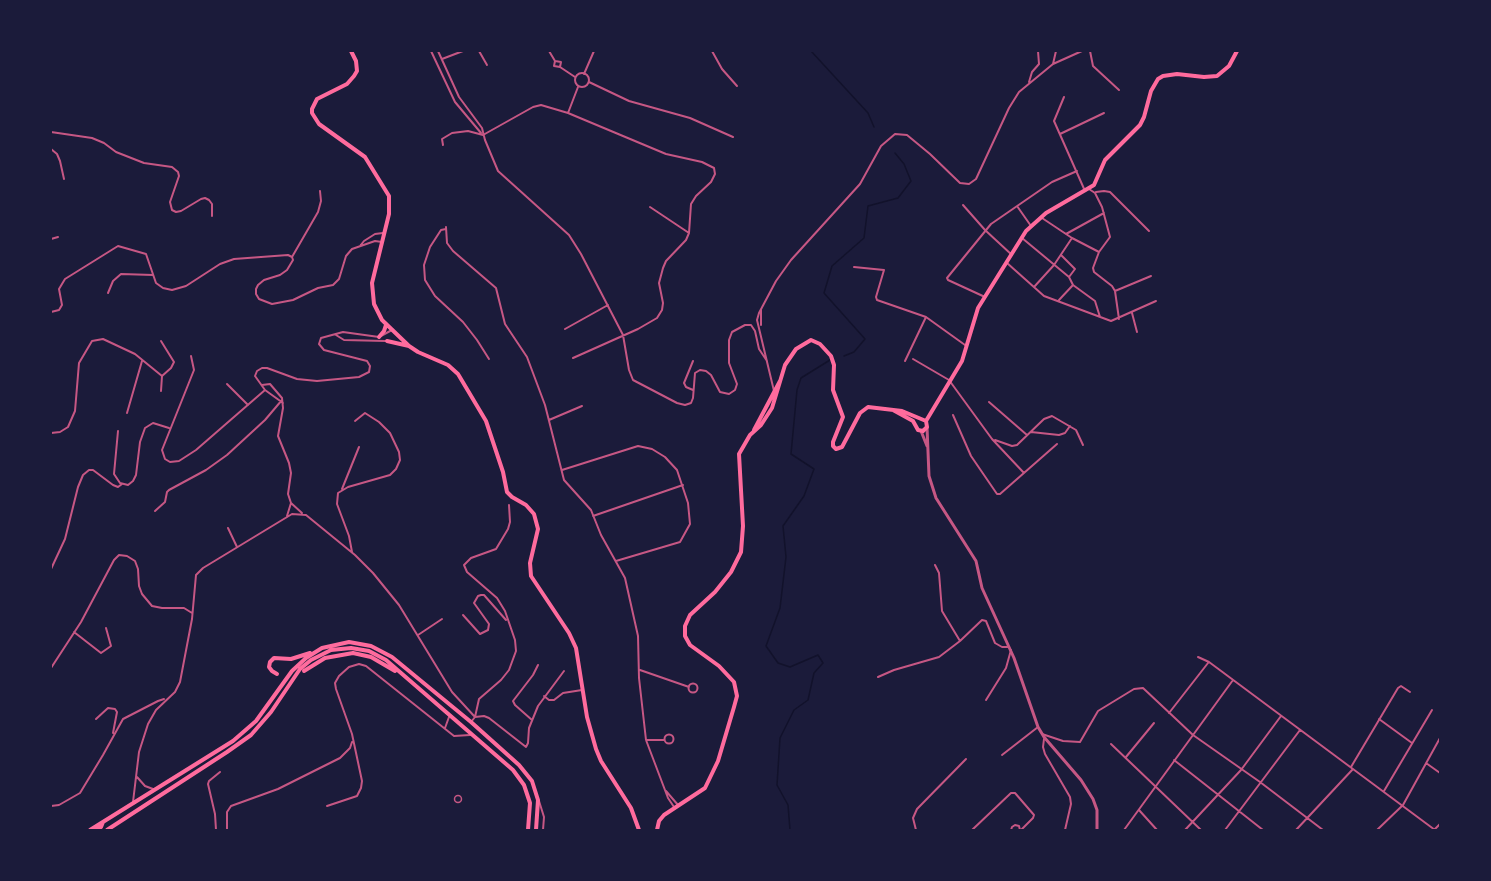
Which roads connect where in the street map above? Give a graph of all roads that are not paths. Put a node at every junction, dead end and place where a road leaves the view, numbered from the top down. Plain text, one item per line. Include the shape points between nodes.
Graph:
1 (351, 51) edge
2 (431, 51) edge
3 (438, 51) edge
4 (463, 51) edge
5 (479, 51) edge
6 (549, 51) edge
7 (594, 51) edge
8 (712, 51) edge
9 (1038, 51) edge
10 (1056, 51) edge
11 (1082, 51) edge
12 (1090, 51) edge
13 (1180, 51) edge
14 (1196, 51) edge
15 (1237, 51) edge
16 (442, 59) junction
17 (1053, 64) junction
18 (487, 65) dead end
19 (584, 74) junction
20 (575, 77) junction
21 (589, 82) junction
22 (1029, 82) junction
23 (737, 86) dead end
24 (579, 87) junction
25 (1119, 90) dead end
26 (1064, 97) dead end
27 (568, 112) junction
28 (1104, 113) dead end
29 (51, 132) edge
30 (483, 135) junction
31 (1060, 135) junction
32 (733, 137) dead end
33 (442, 145) dead end
34 (51, 149) edge
35 (1077, 171) junction
36 (64, 179) dead end
37 (1087, 190) junction
38 (320, 191) dead end
39 (1095, 192) junction
40 (963, 205) dead end
41 (1017, 205) junction
42 (650, 207) dead end
43 (1104, 213) junction
44 (212, 216) dead end
45 (1041, 217) junction
46 (1031, 226) junction
47 (985, 230) junction
48 (1149, 231) dead end
49 (385, 233) junction
50 (689, 233) junction
51 (1066, 234) junction
52 (58, 237) dead end
53 (1021, 238) junction
54 (1072, 238) junction
55 (51, 239) edge
56 (382, 242) junction
57 (360, 246) junction
58 (1099, 252) junction
59 (1012, 255) junction
60 (1061, 255) junction
61 (292, 256) junction
62 (1007, 263) junction
63 (1054, 265) junction
64 (854, 267) dead end
65 (153, 275) junction
66 (1151, 276) dead end
67 (1069, 278) junction
68 (1073, 285) junction
69 (1034, 287) junction
70 (1115, 291) junction
71 (108, 293) dead end
72 (985, 297) junction
73 (1059, 300) junction
74 (1156, 301) dead end
75 (608, 305) junction
76 (51, 312) edge
77 (1132, 313) junction
78 (926, 317) junction
79 (1100, 317) junction
80 (1119, 319) junction
81 (386, 324) junction
82 (565, 328) dead end
83 (392, 330) junction
84 (1137, 332) dead end
85 (356, 333) junction
86 (336, 335) junction
87 (623, 335) junction
88 (380, 337) junction
89 (356, 340) junction
90 (403, 340) junction
91 (161, 341) dead end
92 (387, 341) junction
93 (409, 346) junction
94 (968, 347) junction
95 (190, 356) dead end
96 (573, 358) dead end
97 (489, 359) dead end
98 (913, 359) dead end
99 (142, 361) junction
100 (693, 361) dead end
101 (767, 361) junction
102 (904, 361) dead end
103 (162, 376) junction
104 (781, 380) junction
105 (950, 381) junction
106 (227, 384) dead end
107 (262, 385) junction
108 (272, 386) junction
109 (265, 390) junction
110 (693, 390) junction
111 (161, 391) dead end
112 (774, 391) junction
113 (268, 392) junction
114 (769, 401) junction
115 (282, 402) junction
116 (775, 402) junction
117 (989, 402) dead end
118 (248, 405) junction
119 (582, 406) dead end
120 (764, 410) junction
121 (893, 410) junction
122 (127, 413) dead end
123 (769, 413) junction
124 (952, 415) dead end
125 (549, 420) junction
126 (924, 420) junction
127 (355, 421) dead end
128 (916, 426) junction
129 (1070, 426) junction
130 (927, 427) junction
131 (170, 428) junction
132 (754, 430) junction
133 (118, 431) dead end
134 (921, 431) junction
135 (1030, 432) junction
136 (51, 433) edge
137 (1027, 435) junction
138 (992, 439) junction
139 (1057, 444) dead end
140 (1083, 446) dead end
141 (359, 447) dead end
142 (927, 448) junction
143 (561, 470) junction
144 (1024, 473) junction
145 (122, 484) junction
146 (683, 485) junction
147 (342, 490) junction
148 (291, 503) junction
149 (509, 505) dead end
150 (155, 511) dead end
151 (302, 514) junction
152 (287, 516) junction
153 (594, 516) junction
154 (228, 528) dead end
155 (237, 547) junction
156 (352, 552) junction
157 (616, 561) junction
158 (936, 565) dead end
159 (51, 569) edge
160 (192, 613) junction
161 (463, 615) dead end
162 (442, 619) dead end
163 (508, 622) junction
164 (106, 628) dead end
165 (74, 632) junction
166 (418, 635) junction
167 (960, 641) junction
168 (1010, 649) junction
169 (313, 652) junction
170 (1198, 657) dead end
171 (1209, 662) junction
172 (538, 665) dead end
173 (51, 668) edge
174 (639, 670) junction
175 (304, 671) dead end
176 (564, 671) dead end
177 (277, 674) dead end
178 (878, 677) dead end
179 (408, 679) junction
180 (1233, 680) junction
181 (689, 687) dead end
182 (583, 690) junction
183 (1410, 692) dead end
184 (544, 696) junction
185 (167, 699) junction
186 (986, 700) dead end
187 (1432, 710) dead end
188 (1169, 713) junction
189 (449, 714) junction
190 (1281, 716) junction
191 (475, 717) junction
192 (96, 719) dead end
193 (1379, 719) junction
194 (532, 720) junction
195 (471, 722) junction
196 (1154, 723) dead end
197 (1038, 727) junction
198 (445, 728) junction
199 (1300, 730) junction
200 (1041, 733) junction
201 (1193, 735) junction
202 (113, 736) junction
203 (474, 736) junction
204 (1044, 737) junction
205 (1440, 738) edge
206 (353, 739) junction
207 (646, 740) junction
208 (664, 740) dead end
209 (1412, 743) junction
210 (1111, 744) dead end
211 (347, 752) junction
212 (357, 754) junction
213 (1002, 755) dead end
214 (1126, 757) junction
215 (966, 759) dead end
216 (1174, 760) junction
217 (1426, 763) junction
218 (1352, 768) junction
219 (1241, 770) junction
220 (220, 772) dead end
221 (1440, 773) edge
222 (137, 777) junction
223 (1260, 782) junction
224 (1155, 786) junction
225 (534, 787) junction
226 (159, 788) junction
227 (1384, 791) junction
228 (1219, 795) junction
229 (132, 805) junction
230 (1402, 805) junction
231 (51, 806) edge
232 (327, 806) dead end
233 (676, 807) junction
234 (1139, 810) junction
235 (1239, 810) junction
236 (1308, 817) junction
237 (104, 822) junction
238 (1194, 823) junction
239 (1440, 824) edge
240 (90, 830) edge
241 (96, 830) edge
242 (107, 830) edge
243 (216, 830) edge
244 (228, 830) edge
245 (528, 830) edge
246 (536, 830) edge
247 (543, 830) edge
248 (639, 830) edge
249 (657, 830) edge
250 (916, 830) edge
251 (972, 830) edge
252 (1011, 830) edge
253 (1020, 830) edge
254 (1065, 830) edge
255 (1097, 830) edge
256 (1124, 830) edge
257 (1157, 830) edge
258 (1185, 830) edge
259 (1200, 830) edge
260 (1225, 830) edge
261 (1263, 830) edge
262 (1296, 830) edge
263 (1323, 830) edge
264 (1377, 830) edge
265 (1435, 830) edge

1 - 49 main road via 357,66 352,80 317,99 312,114 319,124 360,152 380,181 390,203
2 - 30 street via 455,102
3 - 16 street
4 - 16 street
5 - 18 street
6 - 20 street via 554,66
7 - 19 street
8 - 23 street
9 - 22 street via 1039,64
10 - 17 street
11 - 17 street
12 - 25 street via 1093,66
13 - 14 street
15 - 37 main road via 1229,66 1216,76 1170,75 1158,79 1140,125 1106,160
16 - 30 street
17 - 22 street
19 - 20 street
19 - 21 street
20 - 24 street
21 - 24 street
21 - 32 street via 629,101 690,118
22 - 101 street via 1009,108 976,179 969,184 960,183 911,137 901,133 889,137 860,184 776,281 757,320
24 - 27 street
26 - 31 street via 1054,121
27 - 30 street via 546,105 533,106
27 - 50 street via 666,154 712,167 715,174 691,204
28 - 31 street
29 - 44 street via 92,138 144,163 176,168 179,176 170,202 172,210 181,211 205,198 212,204
30 - 33 street via 452,132 442,139
30 - 75 street via 498,171 569,234
31 - 35 street
34 - 36 street via 57,154
35 - 37 street
35 - 41 street
37 - 39 street
37 - 45 main road
38 - 61 street via 318,212
39 - 43 street
39 - 48 street via 1110,192
40 - 47 street
41 - 46 street
41 - 47 street
42 - 50 street
43 - 51 street
43 - 58 street via 1110,237
45 - 46 main road
45 - 51 street
46 - 53 main road
47 - 59 street
47 - 72 street via 948,278
49 - 56 main road
49 - 57 street via 375,234
50 - 87 street via 663,268 659,283 663,310 647,325
51 - 54 street
52 - 55 street
53 - 59 main road
53 - 63 street
54 - 58 street
54 - 60 street
56 - 57 street
56 - 81 main road via 372,294
57 - 61 street via 348,253 333,285 272,304 259,299 258,285 287,270
58 - 70 street via 1094,272
59 - 62 main road
60 - 63 street
60 - 67 street via 1075,268
61 - 65 street via 226,261 172,290 159,286
62 - 69 street
62 - 72 main road
63 - 67 street
63 - 69 street
64 - 78 street via 884,270 877,300
65 - 71 street via 121,274
65 - 76 street via 146,254 118,246 64,279 59,289 62,305
66 - 70 street
67 - 68 street
68 - 73 street
68 - 79 street via 1095,301
69 - 73 street via 1044,296
70 - 80 street
72 - 94 main road
73 - 79 street
74 - 77 street
75 - 82 street
75 - 87 street
77 - 80 street
77 - 84 street
78 - 94 street
78 - 102 street
79 - 80 street
81 - 83 main road
81 - 88 main road
83 - 88 street
83 - 90 main road
85 - 86 street
85 - 88 street
85 - 89 street
86 - 89 street via 342,340
86 - 107 street via 323,336 320,347 367,361 370,369 366,374 317,381 262,368 255,374
87 - 96 street
87 - 110 street via 633,380 685,405 691,403
89 - 92 street
90 - 92 street
90 - 93 main road
91 - 103 street via 174,362
92 - 93 main road
93 - 182 main road via 458,374 486,421 507,492 534,514 538,530 531,576 573,639
94 - 105 main road
95 - 131 street via 194,370
97 - 125 street via 425,280 424,266 430,247 446,228 447,243 453,252 496,288 505,324 527,357
98 - 105 street
99 - 103 street
99 - 122 street
99 - 136 street via 103,339 92,341 80,363 75,411 68,427
100 - 110 street via 684,383
101 - 110 street via 759,350 752,326 741,325 729,340 735,390 729,394 720,392 711,375 700,370 695,373
101 - 112 street
103 - 111 street
104 - 112 main road
104 - 116 main road
104 - 121 main road via 785,365 806,341 816,341 828,352 834,365 833,390 843,417 833,442 836,449 844,445 862,410
105 - 126 main road
105 - 138 street
106 - 118 street
107 - 108 street
107 - 109 street
108 - 113 street
108 - 115 street
109 - 113 street
109 - 118 street
112 - 114 main road
112 - 116 main road
113 - 115 street
114 - 116 main road
114 - 120 main road
115 - 148 street via 279,436 291,473
115 - 150 street via 242,444 206,471 169,490 165,502
116 - 123 main road
117 - 137 street
118 - 131 street via 176,462 167,461 162,453
119 - 125 street
120 - 123 main road
120 - 132 main road
121 - 126 main road
121 - 128 main road
123 - 132 main road
124 - 144 street via 971,456 995,493 1000,494
125 - 143 street
126 - 128 main road
126 - 130 main road
127 - 147 street via 365,413 379,422 390,433 400,460 390,475
128 - 134 main road
129 - 135 street via 1059,435
129 - 135 street via 1052,416
129 - 140 street
130 - 134 main road
130 - 142 street
131 - 145 street via 153,423 145,428 135,478 128,485
132 - 233 main road via 739,454 741,552 726,579 690,615 685,631 693,648 734,682 737,696 710,780 705,788
133 - 145 street via 114,474
134 - 142 street
135 - 137 street
137 - 138 street via 1012,446
138 - 144 street
139 - 144 street
141 - 147 street
142 - 168 street via 936,498 976,561 985,595
143 - 146 street via 638,446 665,457 677,470
143 - 153 street via 568,486
145 - 159 street via 112,485 93,470 83,475 65,539
146 - 153 street
146 - 157 street via 690,524 680,542
147 - 156 street via 337,504
148 - 151 street
148 - 152 street
149 - 163 street via 508,529 496,549 464,564 473,579 497,598
151 - 152 street
151 - 156 street
152 - 155 street
153 - 157 street
154 - 155 street
155 - 160 street via 196,575
156 - 166 street via 386,589
157 - 174 street via 625,578 638,636
158 - 167 street via 942,611
160 - 165 street via 184,608 152,606 142,594 135,561 119,555
160 - 185 street via 180,682
161 - 163 street via 480,633 488,630 489,624 474,603 481,595
162 - 166 street
163 - 191 street via 516,651 513,661 501,680 479,699
164 - 165 street via 111,646 101,653
165 - 173 street
166 - 191 street via 452,692
167 - 168 street via 984,620 995,643
167 - 178 street via 939,657
168 - 186 street via 1006,668
168 - 197 street
169 - 177 main road via 291,659 274,658 269,667
169 - 195 main road via 349,642 377,648
169 - 226 main road via 298,664 248,729
170 - 171 street
171 - 180 street
171 - 188 street
172 - 194 street via 513,701
174 - 181 street
174 - 207 street
175 - 179 main road via 325,658 353,653 380,661
176 - 184 street
179 - 189 main road
179 - 242 main road via 369,651 351,648 320,655 300,669 251,735
180 - 190 street
180 - 201 street
182 - 184 street via 563,693 554,700
182 - 248 main road via 596,749 631,808
183 - 193 street via 1401,686
184 - 194 street
185 - 202 street via 126,716
185 - 222 street via 147,724
187 - 209 street
188 - 200 street via 1143,688 1134,689 1098,711 1080,742
188 - 201 street
189 - 198 street
189 - 203 main road
190 - 199 street
190 - 219 street
191 - 194 street via 489,718 525,748
191 - 195 street
192 - 202 street via 108,708 115,709
193 - 209 street
193 - 218 street
195 - 225 main road via 519,765
196 - 214 street
197 - 200 street
197 - 213 street
198 - 203 street via 456,736
198 - 206 street via 359,664 349,667 335,683
199 - 218 street
199 - 223 street
200 - 204 street
201 - 216 street
201 - 219 street
202 - 231 street via 80,793
203 - 245 main road via 513,770 524,785 530,803
204 - 254 street via 1045,754 1070,797
204 - 255 street via 1087,788 1097,810
205 - 217 street
206 - 211 street
206 - 212 street
207 - 208 street
207 - 233 street via 668,798
209 - 227 street
210 - 214 street
211 - 212 street
211 - 244 street via 278,789 231,806 227,812
212 - 232 street via 360,792
214 - 224 street
215 - 250 street via 917,809 913,818
216 - 224 street
216 - 228 street
217 - 221 street
217 - 230 street
218 - 227 street
218 - 236 street
219 - 223 street
219 - 228 street
220 - 243 street via 208,784
222 - 226 street via 148,788
222 - 229 street
223 - 235 street
223 - 236 street
224 - 234 street
224 - 238 street
225 - 246 main road
225 - 247 street via 544,818
226 - 229 main road
227 - 230 street
228 - 235 street
228 - 238 street
229 - 237 main road
230 - 264 street
230 - 265 street
233 - 249 main road via 659,820
234 - 256 street
234 - 257 street
235 - 260 street
235 - 261 street
236 - 262 street
236 - 263 street
237 - 240 main road
237 - 241 main road
238 - 258 street
238 - 259 street
239 - 265 street
251 - 253 street via 1015,793 1034,815
252 - 253 street via 1015,825

